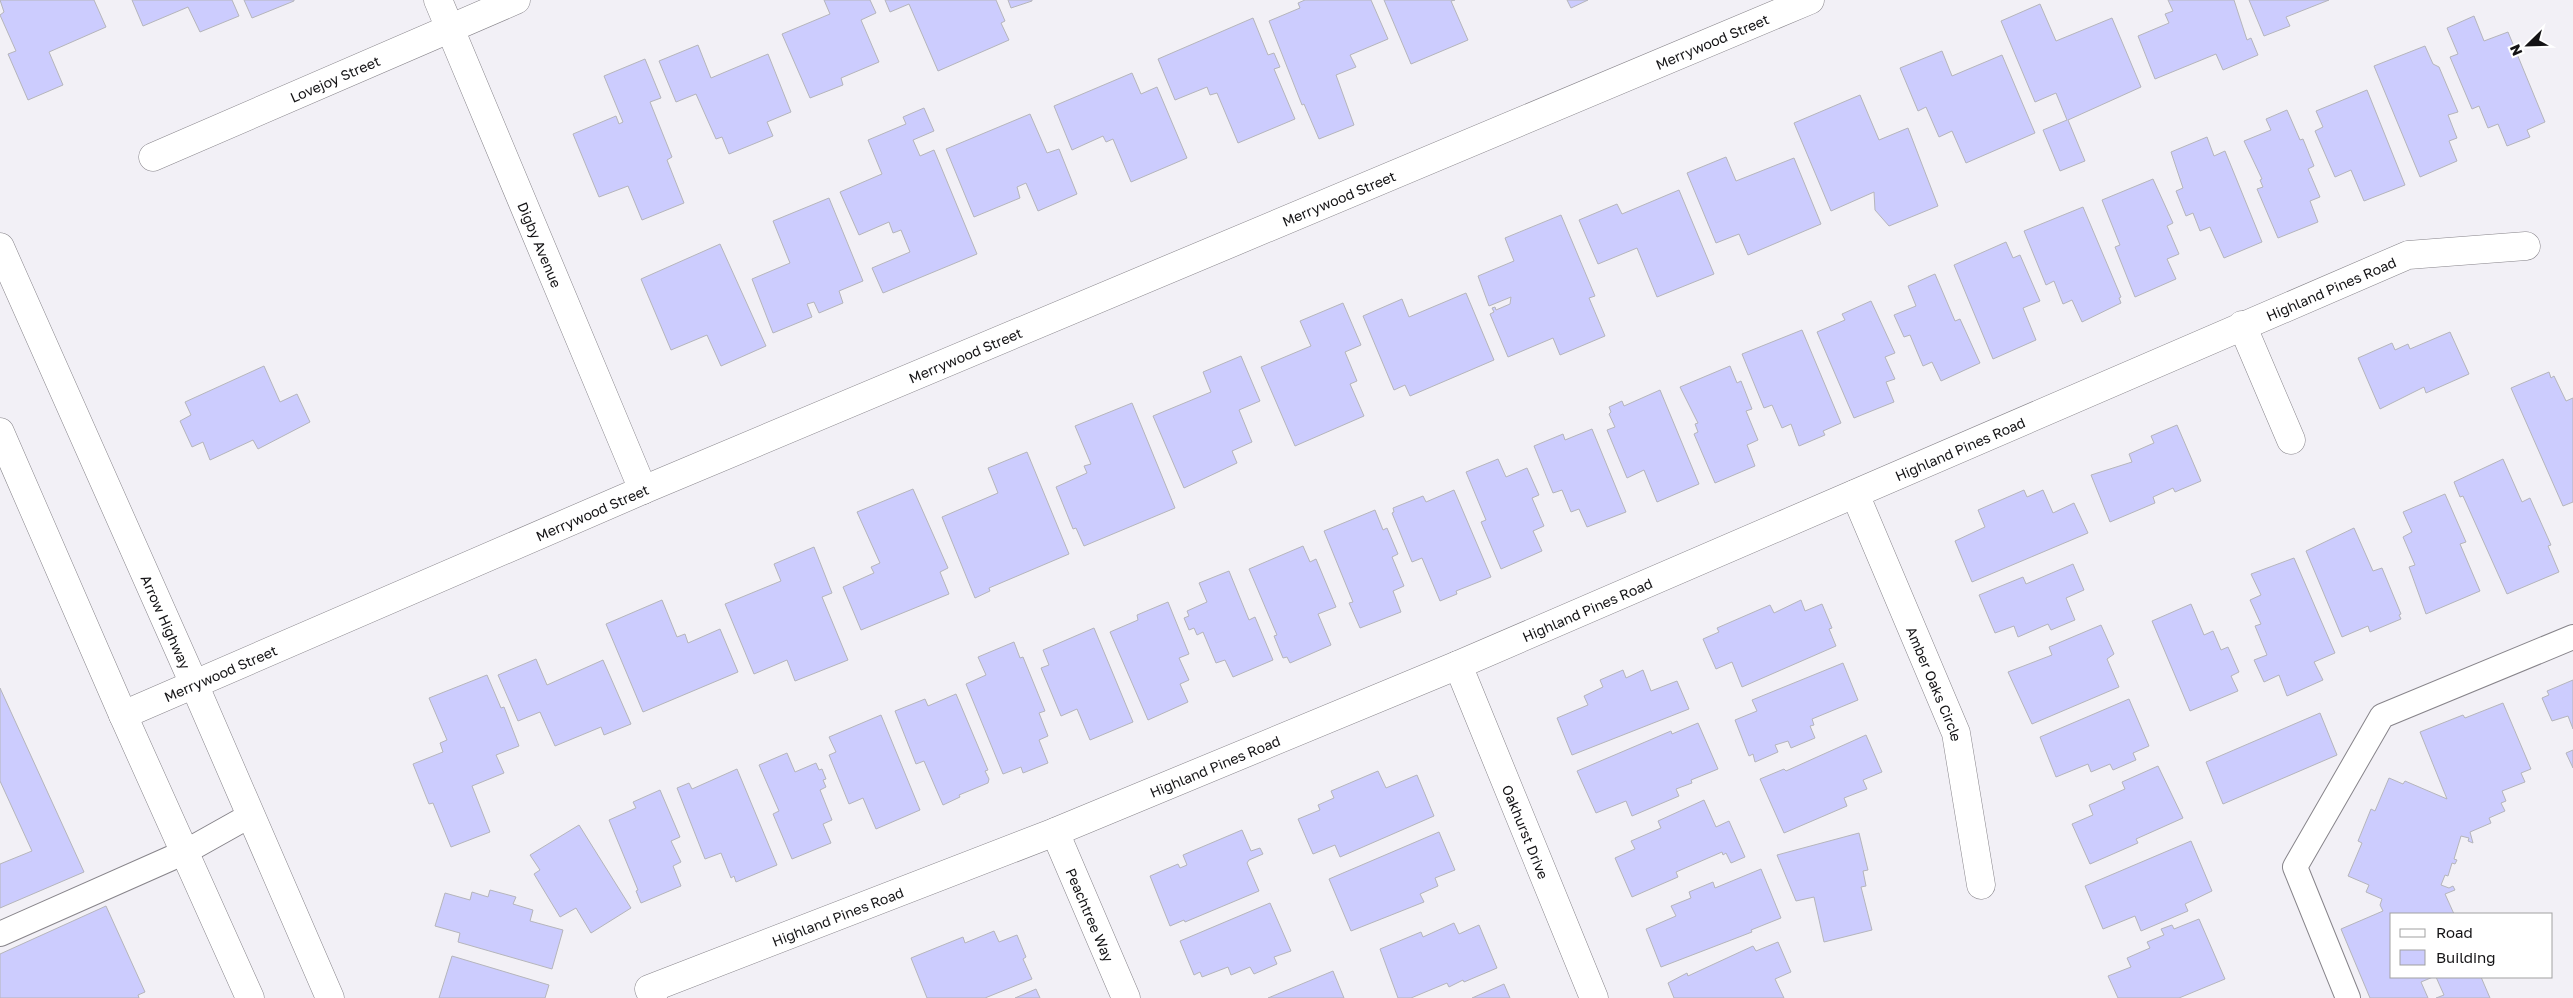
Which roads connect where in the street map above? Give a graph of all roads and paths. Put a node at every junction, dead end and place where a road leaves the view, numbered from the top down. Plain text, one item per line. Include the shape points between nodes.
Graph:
1 (438, 0) edge
2 (516, 0) edge
3 (1810, 0) edge
4 (450, 28) junction
5 (153, 157) dead end
6 (2526, 246) dead end
7 (0, 247) edge
8 (2242, 325) junction
9 (0, 432) edge
10 (2291, 440) dead end
11 (643, 490) junction
12 (1855, 494) junction
13 (2573, 637) edge
14 (1458, 665) junction
15 (194, 684) junction
16 (123, 715) junction
17 (251, 815) junction
18 (1055, 832) junction
19 (185, 852) junction
20 (1981, 885) dead end
21 (0, 934) edge
22 (651, 993) edge
23 (250, 998) edge
24 (330, 998) edge
25 (1126, 998) edge
26 (1594, 998) edge
27 (2348, 998) edge

1 - 4 street, Digby Avenue
2 - 4 street, Lovejoy Street
3 - 11 street, Merrywood Street
4 - 5 street, Lovejoy Street
4 - 11 street, Digby Avenue
6 - 8 street, Highland Pines Road via 2408,256
7 - 15 street, Arrow Highway
8 - 10 street
8 - 12 street, Highland Pines Road
9 - 16 street
11 - 15 street, Merrywood Street
12 - 14 street, Highland Pines Road
12 - 20 street, Amber Oaks Circle via 1956,733
13 - 27 lane via 2382,716 2296,867
14 - 18 street, Highland Pines Road
14 - 26 street, Oakhurst Drive
15 - 16 street, Merrywood Street
15 - 17 street, Arrow Highway
16 - 19 street
17 - 19 lane
17 - 24 street, Arrow Highway
18 - 22 street, Highland Pines Road
18 - 25 street, Peachtree Way
19 - 21 lane
19 - 23 street

